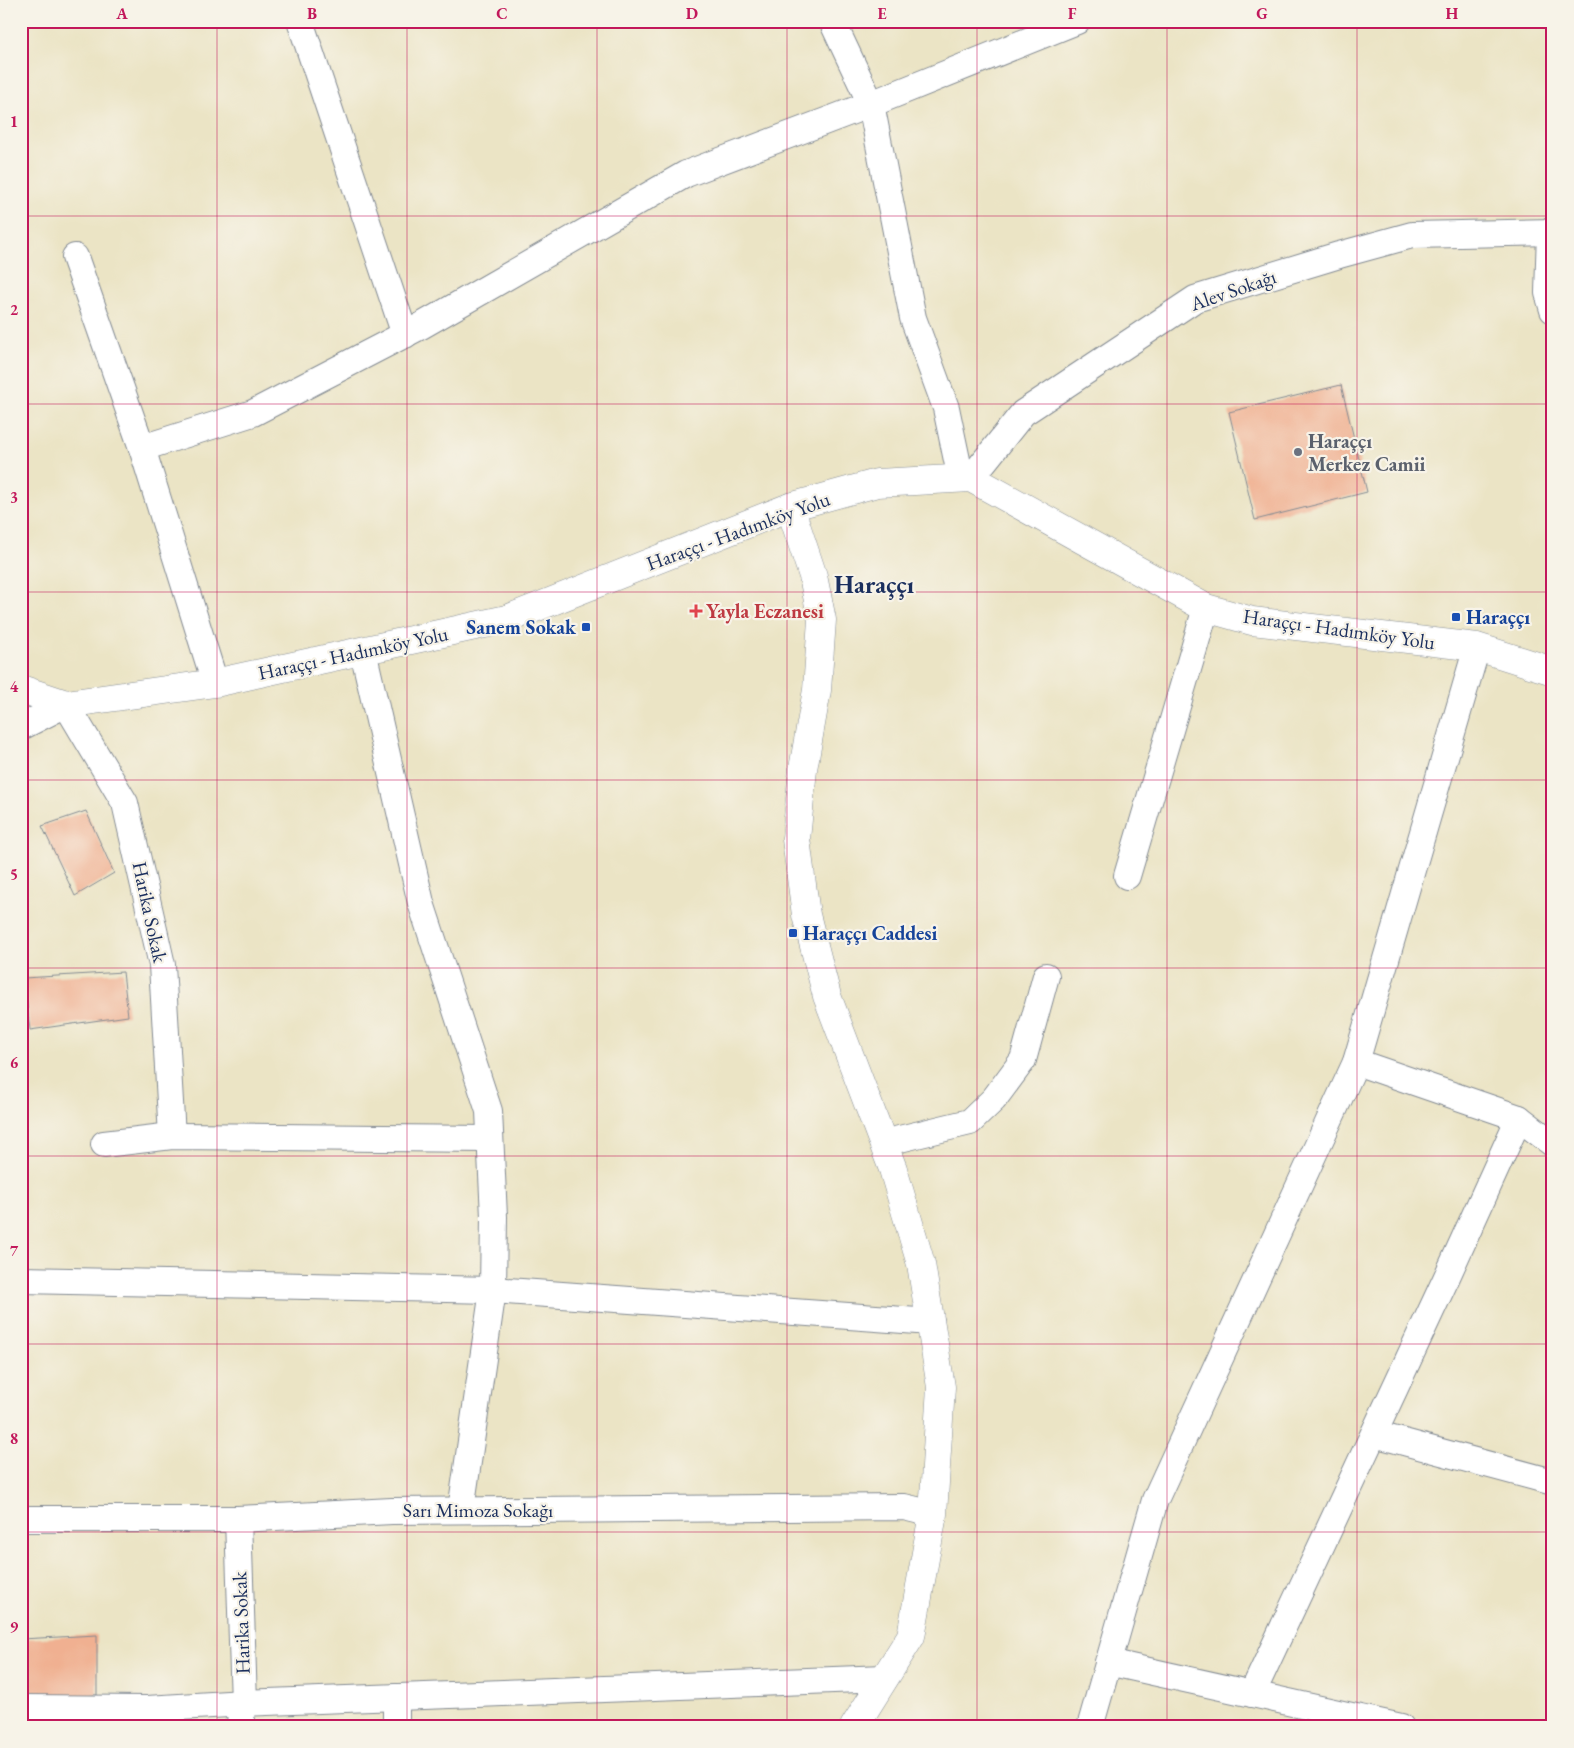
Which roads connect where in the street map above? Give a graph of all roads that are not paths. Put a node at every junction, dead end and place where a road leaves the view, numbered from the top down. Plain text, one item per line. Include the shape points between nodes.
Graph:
1 (300, 21) edge
2 (832, 21) edge
3 (1077, 21) edge
4 (871, 104) junction
5 (1551, 232) edge
6 (75, 257) dead end
7 (1553, 310) edge
8 (405, 334) junction
9 (142, 448) junction
10 (966, 479) junction
11 (790, 507) junction
12 (1206, 608) junction
13 (1477, 647) junction
14 (363, 650) junction
15 (1553, 671) edge
16 (215, 682) junction
17 (21, 690) edge
18 (66, 704) junction
19 (21, 727) edge
20 (1127, 876) dead end
21 (1046, 976) dead end
22 (1356, 1062) junction
23 (1519, 1118) junction
24 (172, 1136) junction
25 (490, 1139) junction
26 (883, 1142) junction
27 (104, 1144) dead end
28 (1553, 1144) edge
29 (21, 1280) edge
30 (493, 1290) junction
31 (931, 1322) junction
32 (1374, 1434) junction
33 (1553, 1482) edge
34 (461, 1510) junction
35 (933, 1514) junction
36 (21, 1519) edge
37 (238, 1519) junction
38 (1108, 1662) junction
39 (885, 1678) junction
40 (1252, 1694) junction
41 (396, 1697) junction
42 (21, 1708) edge
43 (242, 1715) edge
44 (396, 1727) edge
45 (854, 1727) edge
46 (1090, 1727) edge
47 (1401, 1727) edge

1 - 8 street
2 - 4 street
3 - 4 street
4 - 8 street via 686,174
4 - 10 street via 913,318 946,408
5 - 7 street via 1548,293
5 - 10 street, Alev Sokağı via 1412,235 1195,299 1023,413
6 - 9 street
8 - 9 street via 253,413
9 - 16 street
10 - 11 main road, Haraççı - Hadımköy Yolu via 877,483
10 - 12 main road, Haraççı - Hadımköy Yolu
11 - 14 main road, Haraççı - Hadımköy Yolu via 507,619
11 - 26 main road via 813,576 822,620 817,690 803,769 796,839 806,915 827,996
12 - 13 main road, Haraççı - Hadımköy Yolu via 1252,620
12 - 20 street
13 - 15 main road, Haraççı - Hadımköy Yolu
13 - 22 street
14 - 16 main road, Haraççı - Hadımköy Yolu
14 - 25 street via 421,903 489,1111
16 - 18 main road, Haraççı - Hadımköy Yolu
17 - 18 main road, Haraççı - Hadımköy Yolu
18 - 19 street
18 - 24 street, Harika Sokak via 125,802 162,965
21 - 26 street via 1023,1060 994,1099 970,1122
22 - 23 street
22 - 38 street via 1155,1500
23 - 28 street
23 - 32 street
24 - 25 street
24 - 27 street
25 - 30 street
26 - 31 main road via 921,1264
29 - 30 street
30 - 31 street
30 - 34 street
31 - 35 main road via 941,1387
32 - 33 street
32 - 40 street
34 - 35 street, Sarı Mimoza Sokağı via 904,1507
34 - 37 street, Sarı Mimoza Sokağı
35 - 39 main road via 911,1636
36 - 37 street, Sarı Mimoza Sokağı
37 - 43 street, Harika Sokak
38 - 40 street
38 - 46 street
39 - 41 street
39 - 45 main road
40 - 47 street
41 - 43 street
41 - 44 street
42 - 43 street via 147,1709

